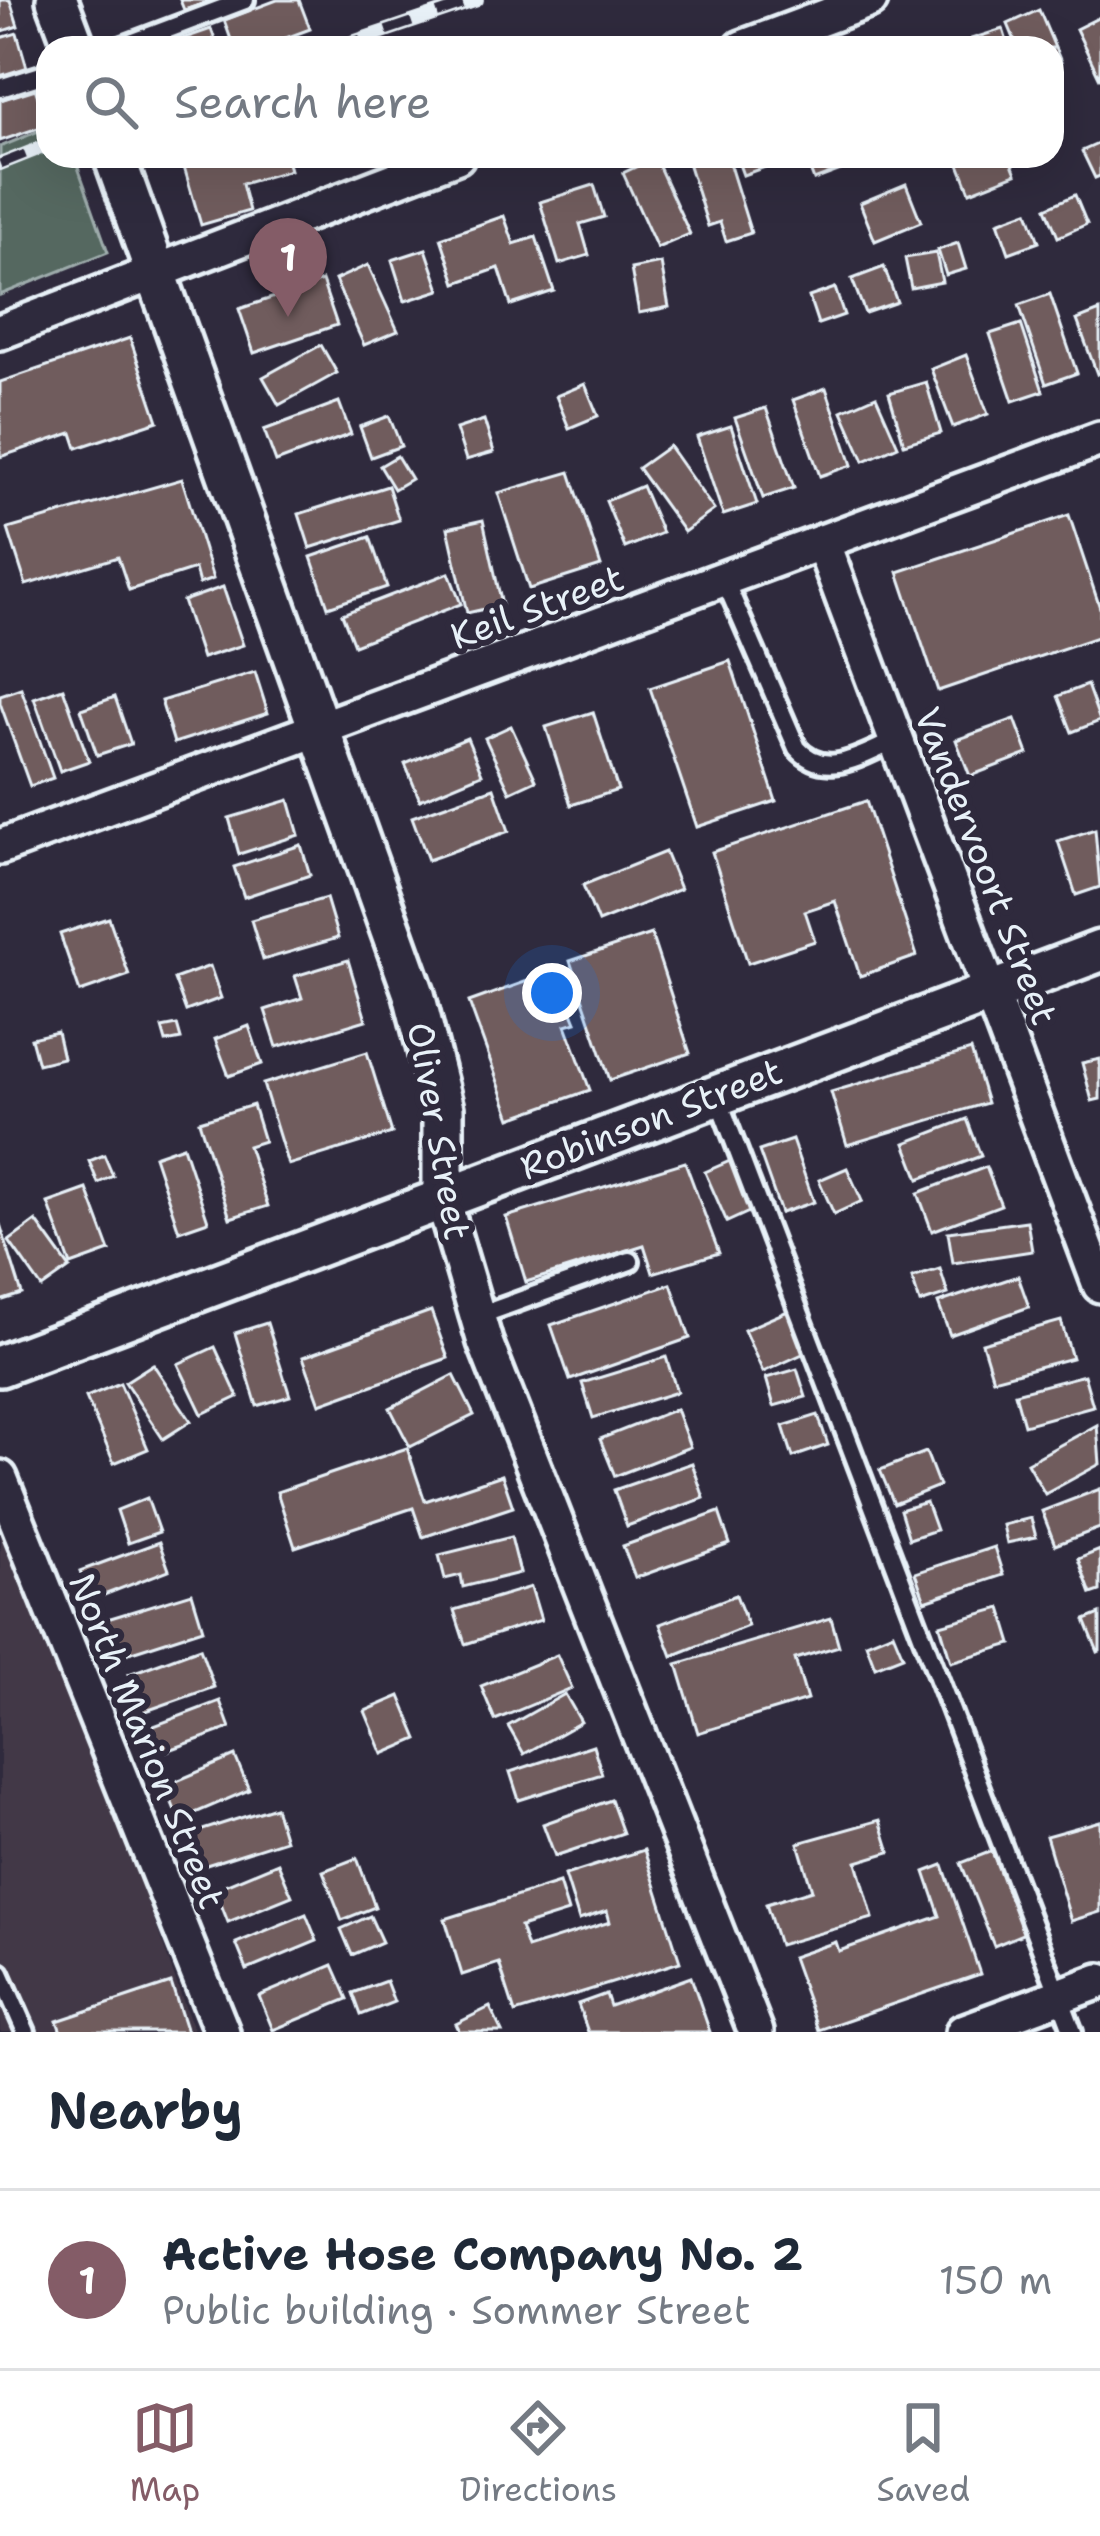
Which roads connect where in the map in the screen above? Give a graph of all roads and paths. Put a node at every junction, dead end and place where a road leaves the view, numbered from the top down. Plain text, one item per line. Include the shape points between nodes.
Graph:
1 (57, 0) edge
2 (245, 0) edge
3 (870, 0) edge
4 (70, 36) edge
5 (150, 36) edge
6 (774, 36) edge
7 (36, 77) edge
8 (0, 88) edge
9 (118, 168) edge
10 (425, 168) edge
11 (154, 270) junction
12 (0, 332) edge
13 (1100, 439) edge
14 (822, 542) junction
15 (724, 579) junction
16 (322, 729) junction
17 (897, 740) junction
18 (0, 847) edge
19 (1100, 951) edge
20 (993, 992) junction
21 (716, 1092) junction
22 (443, 1199) junction
23 (630, 1261) dead end
24 (1100, 1285) edge
25 (478, 1316) junction
26 (0, 1366) edge
27 (0, 1478) edge
28 (0, 1973) edge
29 (1100, 1981) edge
30 (1059, 1996) junction
31 (26, 2032) edge
32 (222, 2032) edge
33 (757, 2032) edge
34 (963, 2032) edge
35 (1073, 2032) edge

1 - 4 street
2 - 5 lane
3 - 6 street
7 - 8 lane
9 - 11 street, Oliver Street
10 - 11 street
11 - 12 street
11 - 16 street, Oliver Street
13 - 14 street, Keil Street
14 - 15 street, Keil Street
14 - 17 street, Vandervoort Street
15 - 16 street, Keil Street
15 - 17 lane via 810,762 832,766
16 - 18 street, Keil Street
16 - 22 street, Oliver Street via 414,994 443,1109
17 - 20 street, Vandervoort Street
19 - 20 street, Robinson Street
20 - 21 street, Robinson Street
20 - 24 street, Vandervoort Street
21 - 22 street, Robinson Street
21 - 30 lane
22 - 25 street, Oliver Street
22 - 26 street, Robinson Street
23 - 25 lane
25 - 33 street, Oliver Street
27 - 32 street, North Marion Street
28 - 31 lane
29 - 30 street
30 - 34 street
30 - 35 lane

